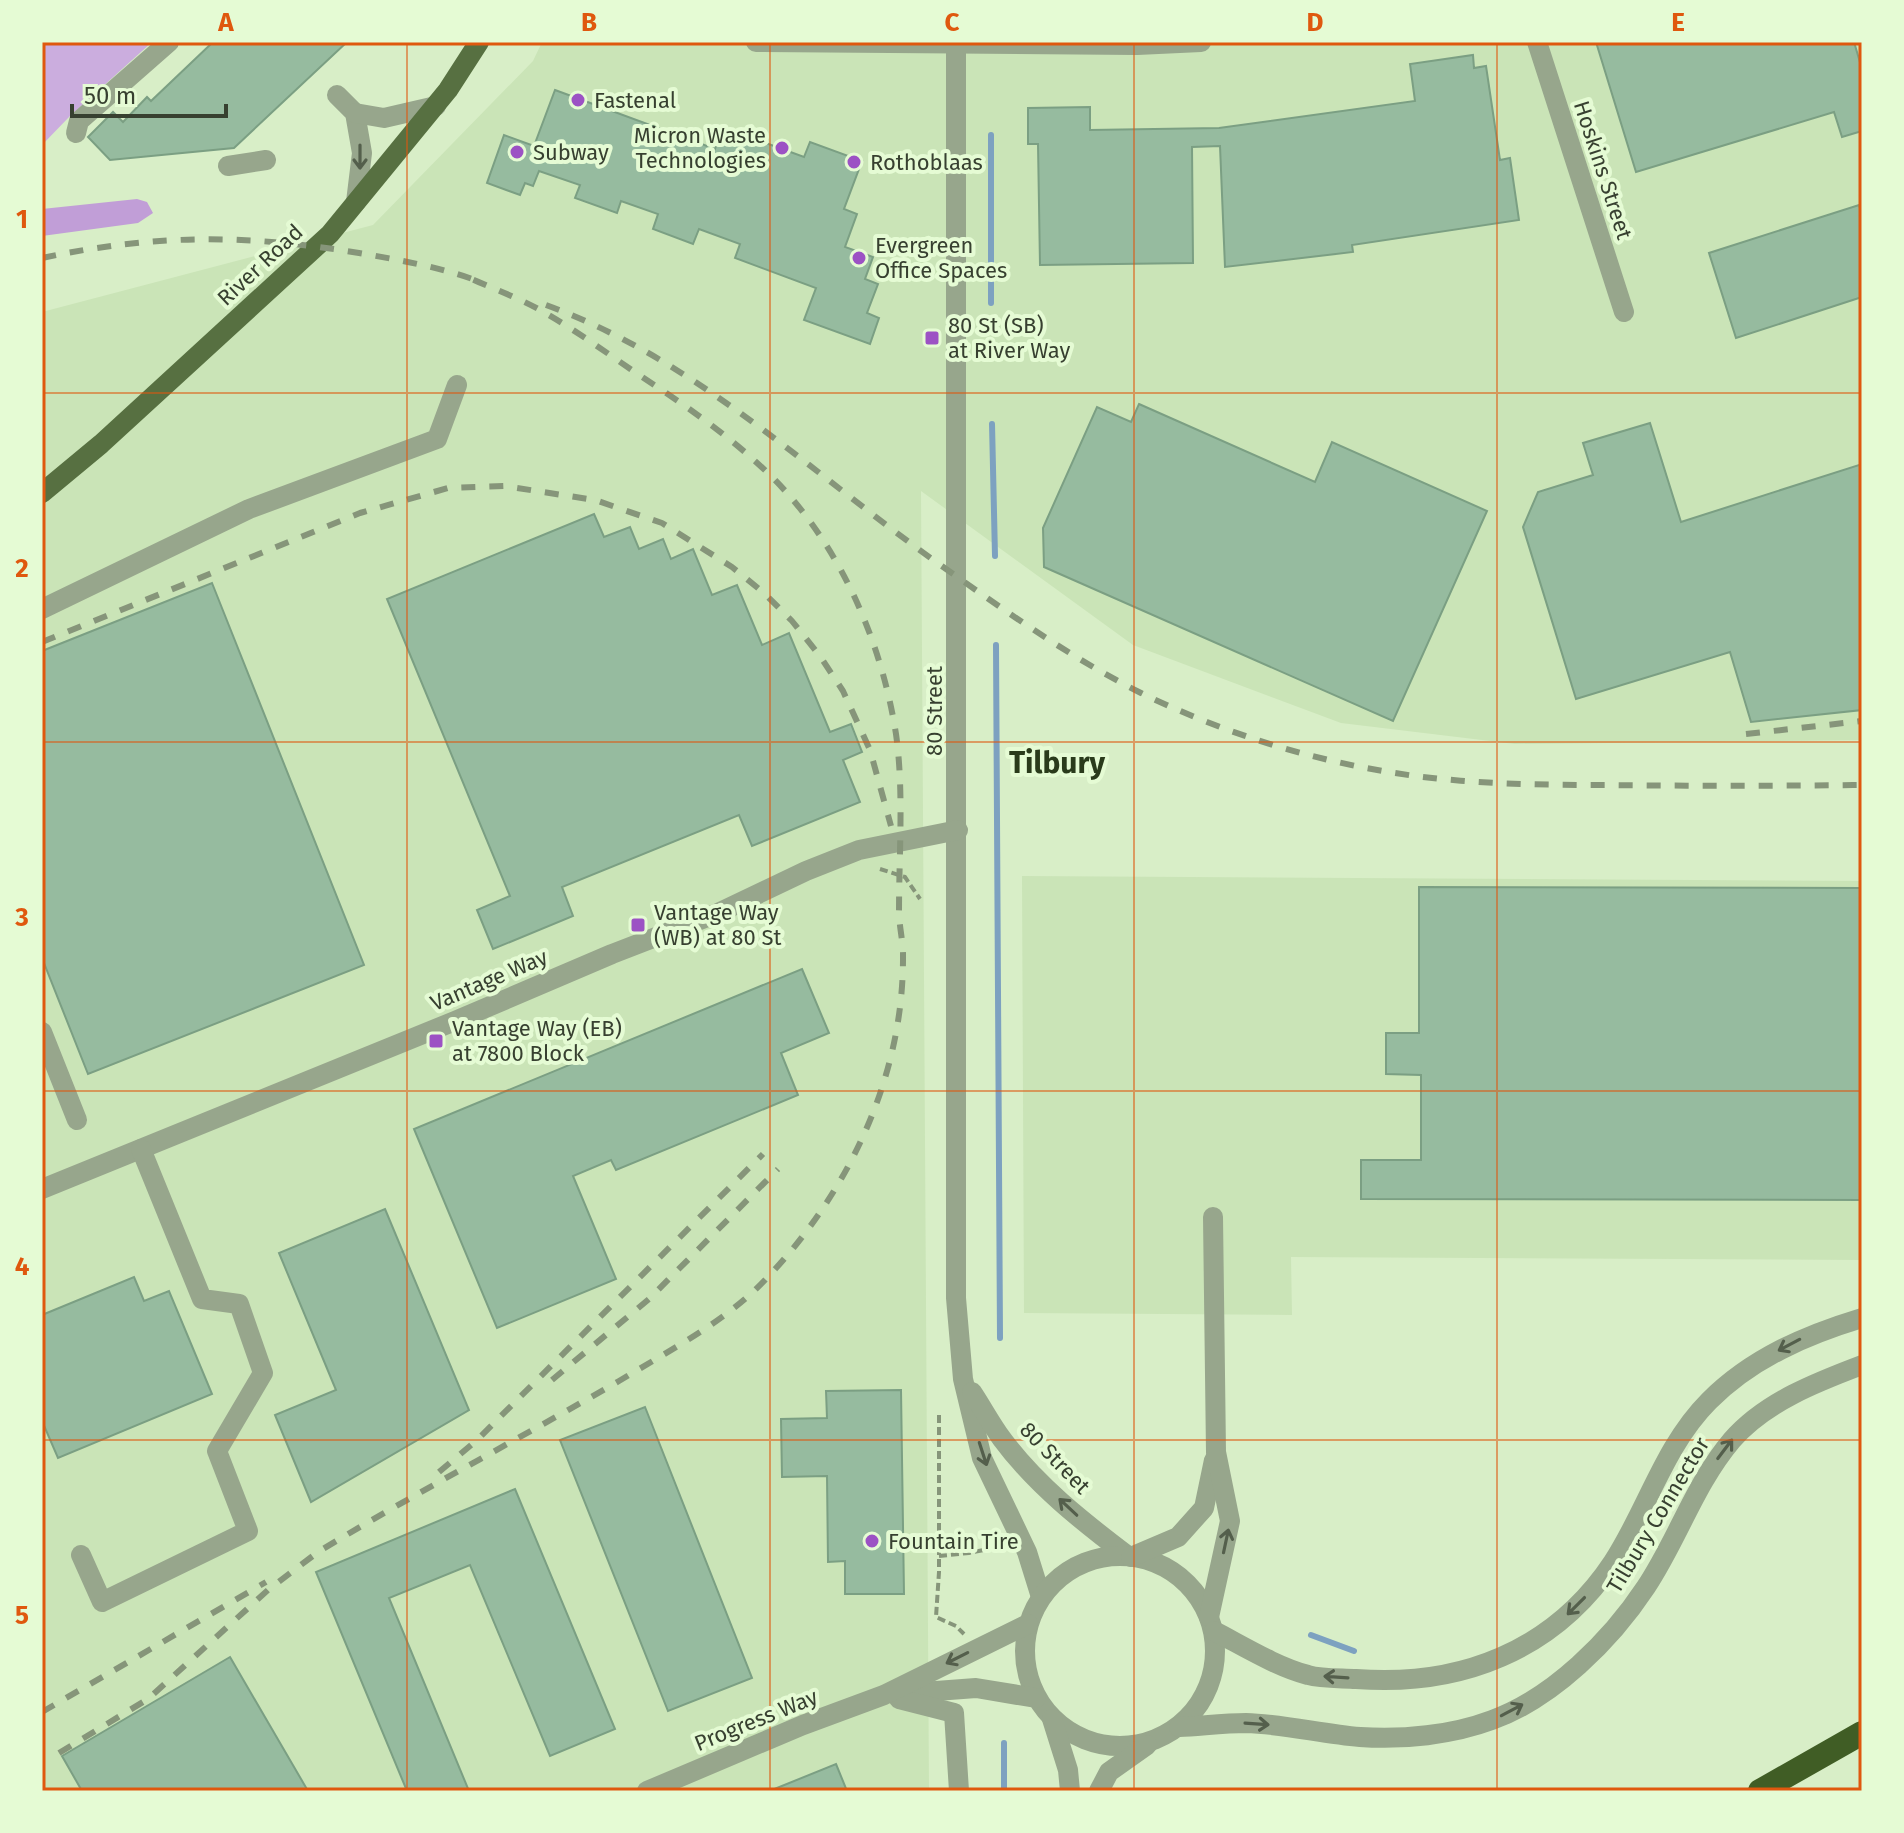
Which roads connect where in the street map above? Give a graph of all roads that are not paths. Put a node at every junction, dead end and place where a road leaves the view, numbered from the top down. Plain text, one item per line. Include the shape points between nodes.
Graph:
1 (169, 42) edge
2 (497, 42) edge
3 (756, 42) edge
4 (1201, 42) edge
5 (1537, 42) edge
6 (956, 43) edge
7 (474, 51) edge
8 (337, 95) dead end
9 (436, 106) junction
10 (355, 113) junction
11 (76, 133) dead end
12 (266, 160) dead end
13 (228, 166) dead end
14 (356, 202) junction
15 (1624, 312) dead end
16 (457, 385) dead end
17 (42, 493) edge
18 (42, 609) edge
19 (958, 830) junction
20 (42, 1032) edge
21 (77, 1120) dead end
22 (141, 1149) junction
23 (42, 1189) edge
24 (1213, 1217) dead end
25 (1862, 1318) edge
26 (1862, 1365) edge
27 (963, 1379) junction
28 (1216, 1452) junction
29 (81, 1555) dead end
30 (1130, 1556) junction
31 (1041, 1597) junction
32 (1028, 1624) junction
33 (1211, 1624) junction
34 (884, 1695) junction
35 (1036, 1698) junction
36 (1052, 1719) junction
37 (1179, 1727) junction
38 (1862, 1733) edge
39 (1156, 1739) junction
40 (1862, 1746) edge
41 (647, 1791) edge
42 (959, 1791) edge
43 (1070, 1791) edge
44 (1099, 1791) edge
45 (1760, 1791) edge
46 (1769, 1791) edge

1 - 11 street via 79,121
2 - 7 main road
3 - 6 street
4 - 6 street
5 - 15 street, Hoskins Street
6 - 19 street, 80 Street
7 - 9 main road, River Road
8 - 10 street
9 - 10 street via 384,118
9 - 14 main road, River Road
10 -> 14 street via 362,153
12 - 13 street
14 - 17 main road, River Road via 330,234
16 - 18 street via 437,439 249,509
19 - 22 street, Vantage Way via 846,856
19 - 27 street, 80 Street via 956,1298
20 - 21 street
22 - 23 street, Vantage Way
22 - 29 street via 202,1299 239,1304 263,1373 217,1451 248,1531 102,1602
24 - 28 street
25 -> 33 street, Tilbury Connector via 1810,1334 1751,1366 1708,1402 1670,1453 1613,1561 1578,1606 1533,1642 1479,1667 1426,1679 1368,1680 1308,1675
37 -> 26 street, Tilbury Connector via 1246,1723 1362,1737 1431,1735 1493,1720 1552,1688 1607,1639 1647,1586 1703,1479 1734,1438 1776,1404
30 -> 27 street, 80 Street via 1035,1477 1002,1439
27 -> 31 street, 80 Street via 982,1458 1027,1552
28 - 30 street via 1204,1508 1178,1537
33 -> 28 street via 1230,1521
30 - 31 street via 1079,1565
30 - 33 street via 1175,1573 1191,1587
31 - 32 street
32 -> 34 street, Progress Way
32 - 35 street via 1024,1648
33 - 37 street via 1216,1661 1211,1682 1200,1705
34 - 35 street, Progress Way via 976,1688
34 - 41 street, Progress Way
34 - 42 street via 954,1713
35 - 36 street
36 - 39 street via 1090,1742 1118,1747
36 - 43 street
37 - 39 street
38 - 45 highway
39 - 44 street via 1109,1772
40 - 46 highway

